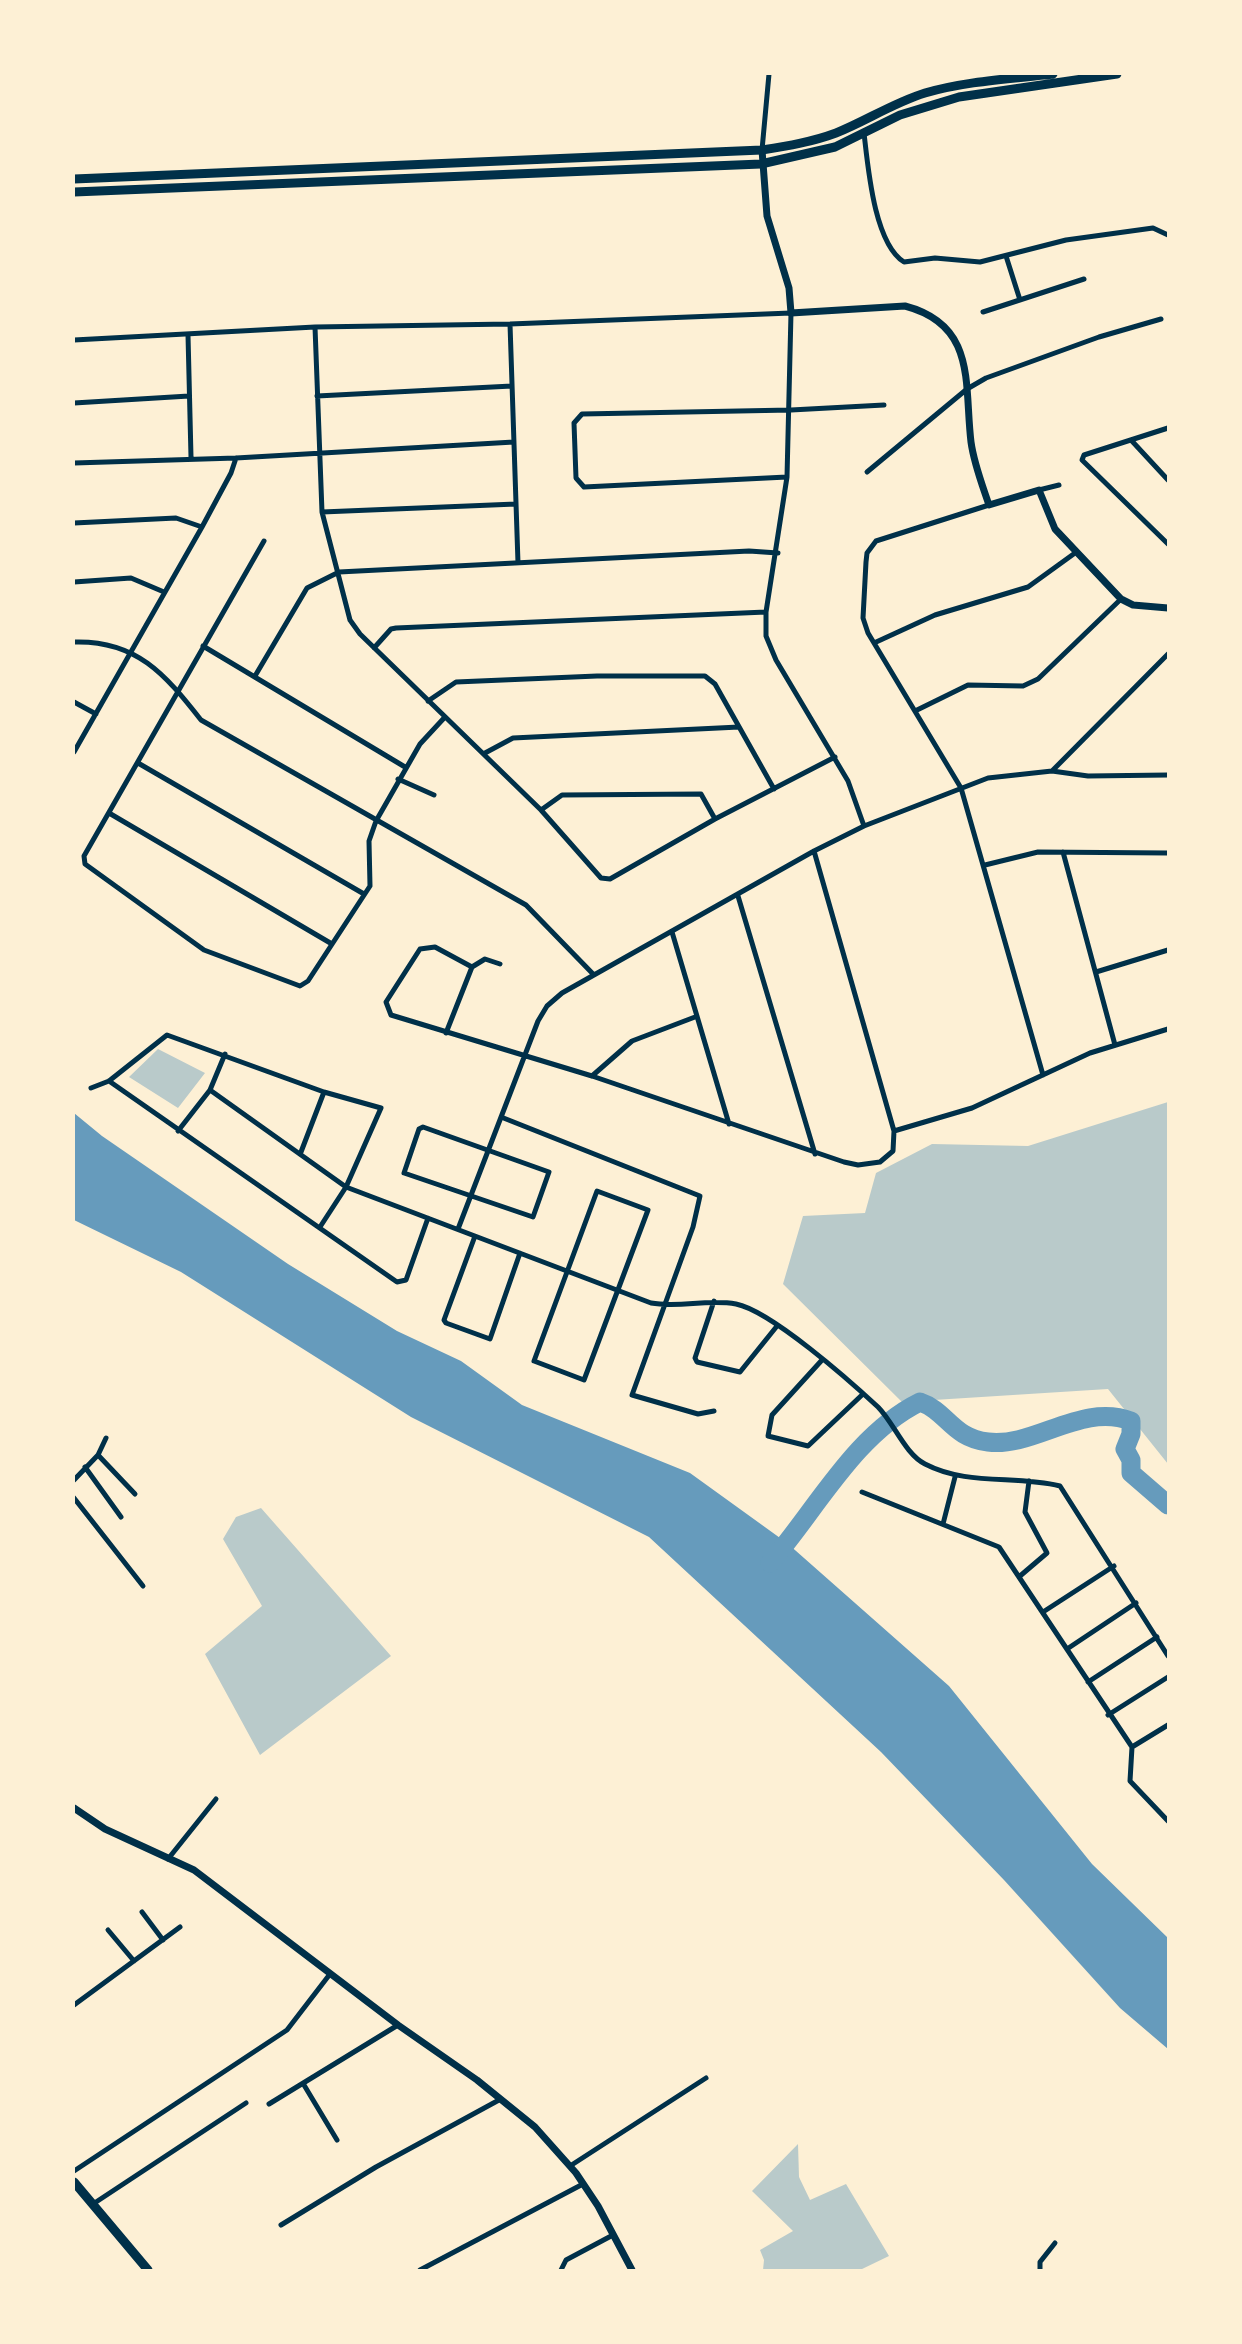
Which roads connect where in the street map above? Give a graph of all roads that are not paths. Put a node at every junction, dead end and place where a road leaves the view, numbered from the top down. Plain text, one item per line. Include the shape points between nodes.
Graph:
1 (769, 74) edge
2 (1053, 74) edge
3 (1117, 74) edge
4 (864, 133) junction
5 (762, 150) junction
6 (761, 164) junction
7 (74, 179) edge
8 (74, 192) edge
9 (1168, 235) edge
10 (1006, 256) junction
11 (1084, 279) dead end
12 (1020, 300) junction
13 (983, 312) dead end
14 (791, 313) junction
15 (1161, 319) dead end
16 (510, 324) junction
17 (315, 327) junction
18 (188, 335) junction
19 (74, 340) edge
20 (512, 387) junction
21 (967, 389) junction
22 (189, 396) junction
23 (317, 396) junction
24 (74, 403) edge
25 (884, 405) dead end
26 (791, 410) junction
27 (1168, 428) edge
28 (1131, 440) junction
29 (514, 442) junction
30 (318, 454) junction
31 (191, 457) junction
32 (236, 458) junction
33 (74, 463) edge
34 (867, 472) dead end
35 (787, 477) junction
36 (1168, 480) edge
37 (1059, 485) dead end
38 (1039, 490) junction
39 (516, 504) junction
40 (989, 505) junction
41 (322, 512) junction
42 (74, 523) edge
43 (202, 527) junction
44 (264, 541) dead end
45 (1168, 544) edge
46 (1075, 552) junction
47 (778, 553) junction
48 (518, 563) junction
49 (339, 572) junction
50 (74, 582) edge
51 (164, 592) junction
52 (1121, 599) junction
53 (1168, 608) edge
54 (766, 612) junction
55 (74, 642) edge
56 (874, 643) junction
57 (203, 646) junction
58 (374, 648) junction
59 (131, 652) junction
60 (1168, 654) edge
61 (255, 676) junction
62 (178, 691) junction
63 (429, 701) junction
64 (74, 702) edge
65 (915, 711) junction
66 (96, 713) junction
67 (445, 717) junction
68 (739, 727) junction
69 (74, 752) edge
70 (485, 753) junction
71 (835, 757) junction
72 (138, 763) junction
73 (405, 767) junction
74 (1052, 771) junction
75 (1168, 775) edge
76 (398, 779) junction
77 (961, 788) junction
78 (774, 789) junction
79 (434, 795) dead end
80 (541, 810) junction
81 (109, 813) junction
82 (715, 818) junction
83 (376, 821) junction
84 (864, 826) junction
85 (814, 851) junction
86 (1063, 852) junction
87 (1168, 853) edge
88 (985, 865) junction
89 (364, 894) junction
90 (738, 895) junction
91 (672, 932) junction
92 (332, 944) junction
93 (1168, 950) edge
94 (500, 964) dead end
95 (472, 967) junction
96 (1096, 972) junction
97 (594, 975) junction
98 (695, 1017) junction
99 (1168, 1029) edge
100 (446, 1033) junction
101 (1115, 1045) junction
102 (225, 1054) junction
103 (524, 1056) junction
104 (1043, 1075) junction
105 (592, 1076) junction
106 (109, 1081) junction
107 (91, 1088) dead end
108 (210, 1090) junction
109 (324, 1092) junction
110 (501, 1117) junction
111 (729, 1125) junction
112 (178, 1131) junction
113 (894, 1131) junction
114 (489, 1149) junction
115 (301, 1153) junction
116 (815, 1154) junction
117 (346, 1186) junction
118 (471, 1196) junction
119 (428, 1218) junction
120 (320, 1227) junction
121 (458, 1229) junction
122 (475, 1236) junction
123 (520, 1253) junction
124 (565, 1270) junction
125 (618, 1290) junction
126 (714, 1301) junction
127 (663, 1305) junction
128 (777, 1326) junction
129 (822, 1360) junction
130 (863, 1394) junction
131 (714, 1411) dead end
132 (106, 1438) dead end
133 (98, 1455) junction
134 (85, 1467) junction
135 (955, 1477) junction
136 (74, 1479) edge
137 (1029, 1481) junction
138 (862, 1492) dead end
139 (135, 1494) dead end
140 (74, 1498) edge
141 (121, 1517) dead end
142 (943, 1524) junction
143 (1114, 1566) junction
144 (1020, 1576) junction
145 (143, 1587) dead end
146 (1136, 1603) junction
147 (1043, 1612) junction
148 (1157, 1637) junction
149 (1067, 1649) junction
150 (1168, 1656) edge
151 (1168, 1677) edge
152 (1088, 1682) junction
153 (1108, 1715) junction
154 (1167, 1728) edge
155 (1132, 1748) junction
156 (216, 1799) dead end
157 (74, 1808) edge
158 (1168, 1821) edge
159 (169, 1858) junction
160 (142, 1912) dead end
161 (180, 1927) dead end
162 (108, 1930) dead end
163 (163, 1940) junction
164 (134, 1961) junction
165 (330, 1974) junction
166 (74, 2005) edge
167 (398, 2025) junction
168 (706, 2078) dead end
169 (304, 2085) junction
170 (499, 2100) junction
171 (246, 2103) dead end
172 (270, 2104) dead end
173 (337, 2140) dead end
174 (570, 2166) junction
175 (74, 2171) edge
176 (74, 2182) edge
177 (583, 2184) junction
178 (93, 2204) junction
179 (281, 2225) dead end
180 (613, 2235) junction
181 (1055, 2243) dead end
182 (148, 2270) edge
183 (420, 2270) edge
184 (561, 2270) edge
185 (632, 2270) edge
186 (1040, 2270) edge

1 - 5 street
2 - 5 main road via 925,93 837,132
3 - 4 main road via 959,97 918,108
4 - 6 main road via 805,156
4 - 10 street via 872,200 896,257 904,262 934,258 980,262
5 - 6 street
5 - 7 main road
6 - 8 main road
6 - 14 street via 767,216 789,288
9 - 10 street via 1153,228 1066,240
10 - 12 street
11 - 12 street
12 - 13 street
14 - 16 street
14 - 21 street via 905,306 919,310 957,341
14 - 26 street
15 - 21 street via 1052,354
16 - 17 street
16 - 20 street
17 - 18 street
17 - 23 street
18 - 19 street
18 - 22 street
20 - 23 street
20 - 29 street
21 - 34 street
21 - 40 street via 972,451
22 - 24 street
22 - 31 street
23 - 30 street
25 - 26 street
26 - 35 street
26 - 35 street via 582,414 574,423 576,478 584,487
27 - 28 street
28 - 36 street
28 - 45 street via 1084,455 1082,460
29 - 30 street
29 - 39 street
30 - 32 street
30 - 41 street
31 - 32 street
31 - 33 street
32 - 43 street
35 - 47 street
37 - 38 street
38 - 40 street
38 - 46 street via 1055,529
39 - 41 street
39 - 48 street
40 - 56 street via 886,536 872,545 866,562 863,618
41 - 49 street
42 - 43 street via 176,518
43 - 51 street
44 - 57 street
46 - 52 street
46 - 56 street via 1028,587 935,615
47 - 48 street
47 - 54 street
48 - 49 street
49 - 58 street via 350,620
49 - 61 street via 307,587
50 - 51 street via 131,578
51 - 59 street
52 - 53 street via 1133,606
52 - 65 street via 1038,679 1023,685 968,685
54 - 58 street via 396,628
54 - 71 street via 769,646
55 - 59 street via 99,641
56 - 65 street
57 - 61 street
57 - 62 street
58 - 63 street
59 - 62 street
59 - 66 street
60 - 74 street
61 - 73 street
62 - 72 street
62 - 83 street via 201,720
63 - 67 street
63 - 68 street via 456,682 705,676 711,678
64 - 66 street
65 - 77 street
66 - 69 street
67 - 70 street
67 - 73 street
68 - 70 street via 513,738
68 - 78 street
70 - 80 street
71 - 78 street
71 - 84 street via 855,795
72 - 81 street
72 - 89 street
73 - 76 street
74 - 75 street via 1088,776
74 - 77 street via 1008,774
76 - 79 street
76 - 83 street
77 - 84 street
77 - 88 street
78 - 82 street
80 - 82 street via 562,795 701,794
80 - 82 street via 606,881
81 - 92 street
81 - 92 street via 84,856 85,864 204,950 300,986
83 - 89 street via 369,841 370,886
83 - 97 street via 526,905
84 - 85 street
85 - 90 street
85 - 113 street
86 - 87 street
86 - 88 street via 1023,855
86 - 96 street
88 - 104 street
89 - 92 street
90 - 91 street
90 - 116 street
91 - 97 street
91 - 98 street
93 - 96 street
94 - 95 street via 485,959
95 - 100 street
95 - 100 street via 435,947 420,949 386,1002 391,1015
96 - 101 street
97 - 103 street via 547,1006
98 - 105 street via 632,1041
98 - 111 street
99 - 101 street
100 - 103 street
101 - 104 street
102 - 106 street via 163,1037
102 - 108 street
102 - 109 street
103 - 105 street
103 - 110 street
104 - 113 street via 972,1108
105 - 111 street
106 - 107 street
106 - 112 street
108 - 112 street
108 - 115 street
109 - 115 street
109 - 117 street via 381,1108
110 - 114 street
110 - 127 street via 697,1194 701,1200 696,1218
111 - 116 street
112 - 120 street
113 - 116 street via 893,1151 880,1162 858,1165
114 - 118 street
114 - 118 street via 549,1172 533,1217
114 - 118 street via 419,1129 404,1173
115 - 117 street
117 - 119 street
117 - 120 street
118 - 121 street
119 - 120 street via 402,1282
119 - 121 street
121 - 122 street
122 - 123 street
122 - 123 street via 446,1324 489,1339
123 - 124 street
124 - 125 street
124 - 125 street via 597,1191 648,1210
124 - 125 street via 534,1361 584,1380
125 - 127 street
126 - 127 street
126 - 128 street via 740,1305
126 - 128 street via 697,1362 740,1373
127 - 131 street via 632,1395 698,1414
128 - 129 street
129 - 130 street
129 - 130 street via 772,1415 768,1436 808,1446
130 - 135 street via 922,1463
132 - 133 street
133 - 134 street
133 - 139 street
134 - 136 street
134 - 141 street
135 - 137 street
135 - 142 street
137 - 143 street via 1060,1486
137 - 144 street via 1025,1512 1047,1553
138 - 142 street
140 - 145 street
142 - 144 street via 999,1547
143 - 146 street
143 - 147 street
144 - 147 street
146 - 148 street
146 - 149 street
147 - 149 street
148 - 150 street
148 - 152 street
149 - 152 street
151 - 153 street
152 - 153 street
153 - 155 street
154 - 155 street
155 - 158 street via 1130,1781
156 - 159 street
157 - 159 street via 105,1829
159 - 165 street via 194,1870
160 - 163 street
161 - 163 street
162 - 164 street
163 - 164 street
164 - 166 street
165 - 167 street
165 - 175 street via 288,2030
167 - 169 street
167 - 170 street
168 - 174 street
169 - 172 street
169 - 173 street
170 - 174 street via 535,2126
170 - 179 street
171 - 178 street
174 - 177 street
176 - 178 main road
177 - 180 street
177 - 183 street
178 - 182 main road
180 - 184 street via 566,2260
180 - 185 street
181 - 186 street via 1040,2262

